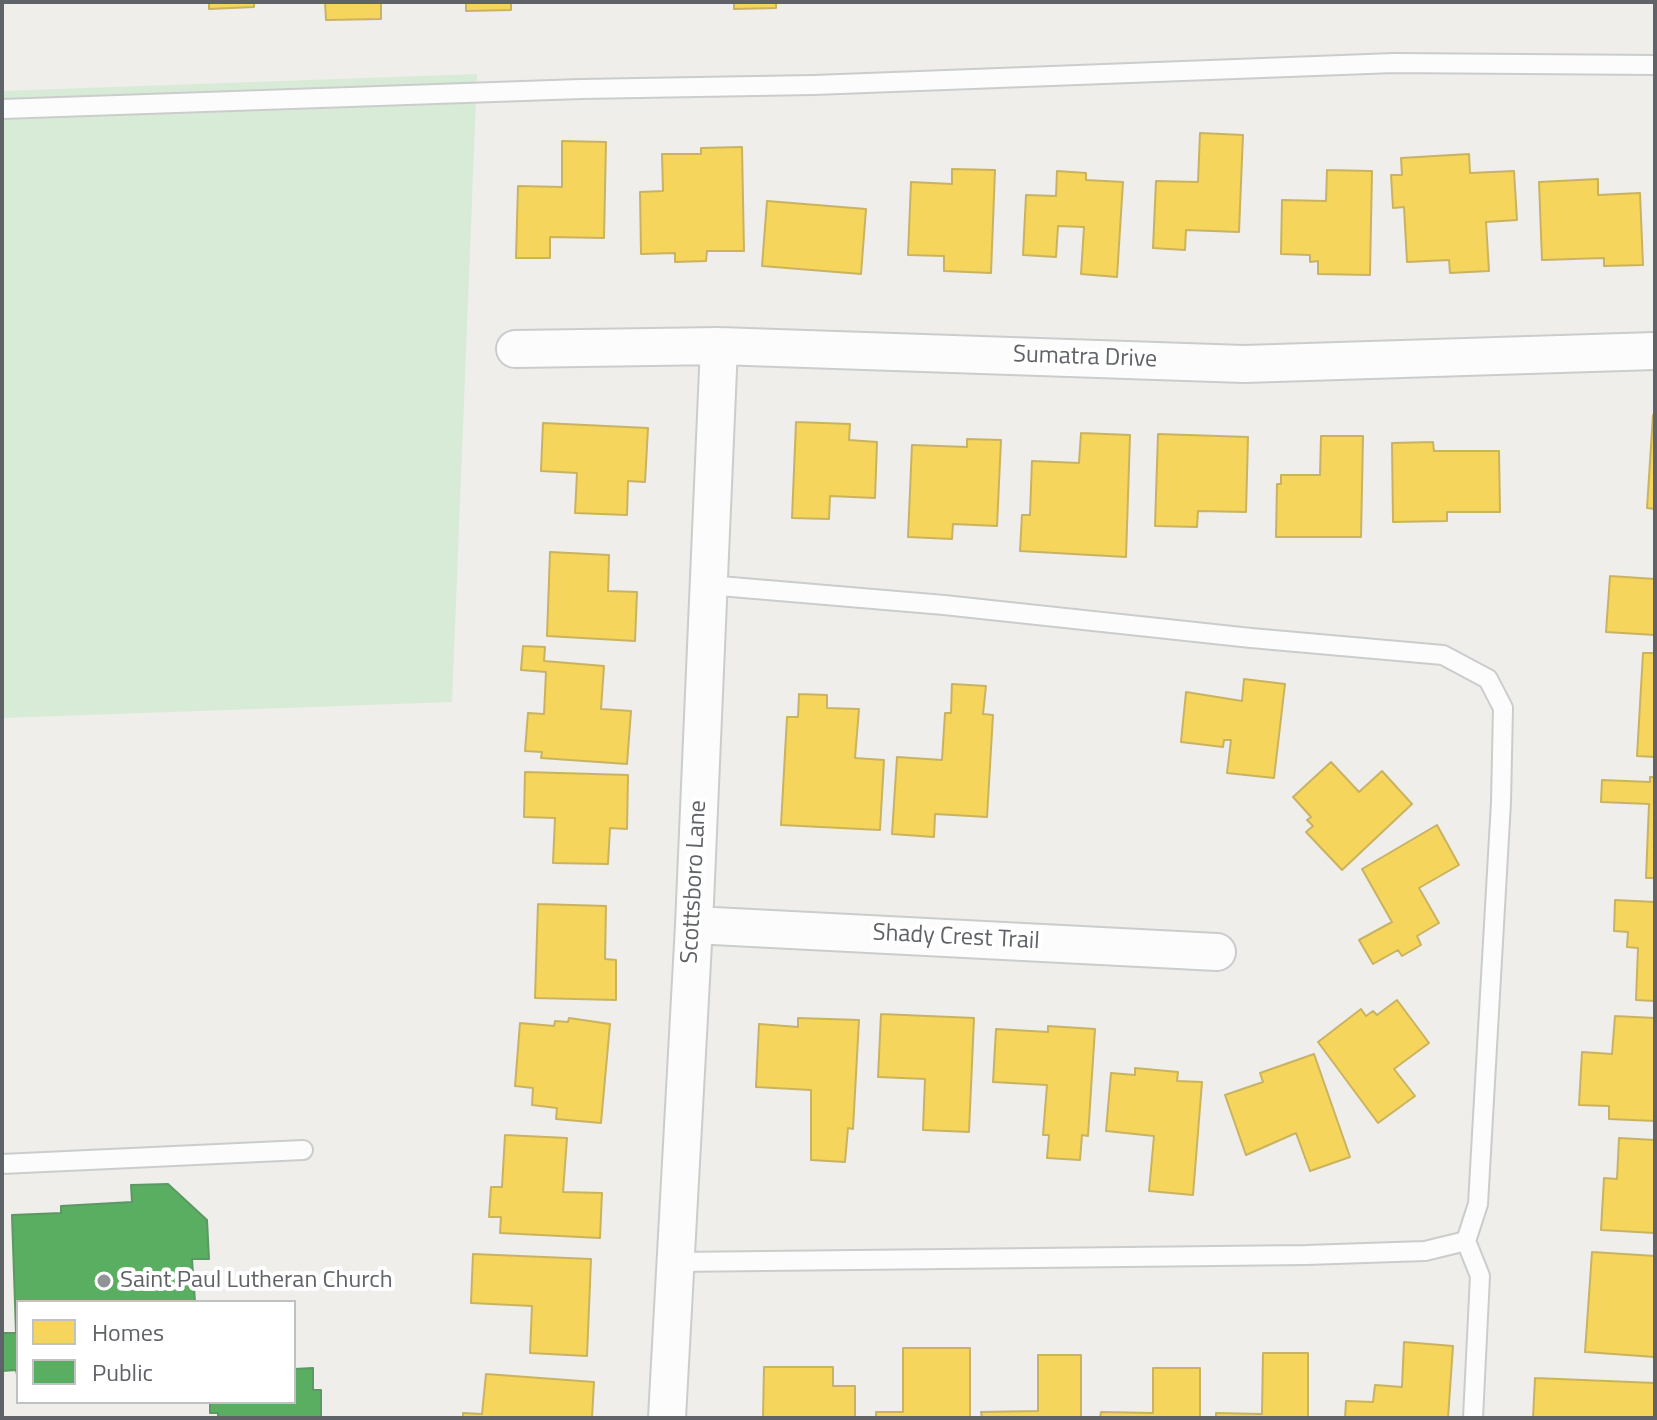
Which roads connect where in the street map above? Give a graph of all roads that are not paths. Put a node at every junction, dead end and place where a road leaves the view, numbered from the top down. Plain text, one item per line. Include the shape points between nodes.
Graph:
1 (1655, 65) edge
2 (2, 109) edge
3 (719, 346) junction
4 (515, 349) dead end
5 (1655, 351) edge
6 (708, 585) junction
7 (694, 925) junction
8 (1217, 952) dead end
9 (303, 1150) dead end
10 (2, 1164) edge
11 (1466, 1241) junction
12 (675, 1262) junction
13 (667, 1418) edge
14 (1473, 1418) edge

1 - 2 lane via 1378,64
3 - 4 street, Sumatra Drive
3 - 5 street, Sumatra Drive via 1244,364
3 - 6 street, Scottsboro Lane
6 - 7 street, Scottsboro Lane
6 - 11 lane via 1443,655 1488,679 1503,708 1501,802 1478,1204
7 - 8 street, Shady Crest Trail
7 - 12 street, Scottsboro Lane
9 - 10 lane
11 - 12 lane via 1425,1251 1321,1255
11 - 14 lane via 1480,1276
12 - 13 street, Scottsboro Lane

